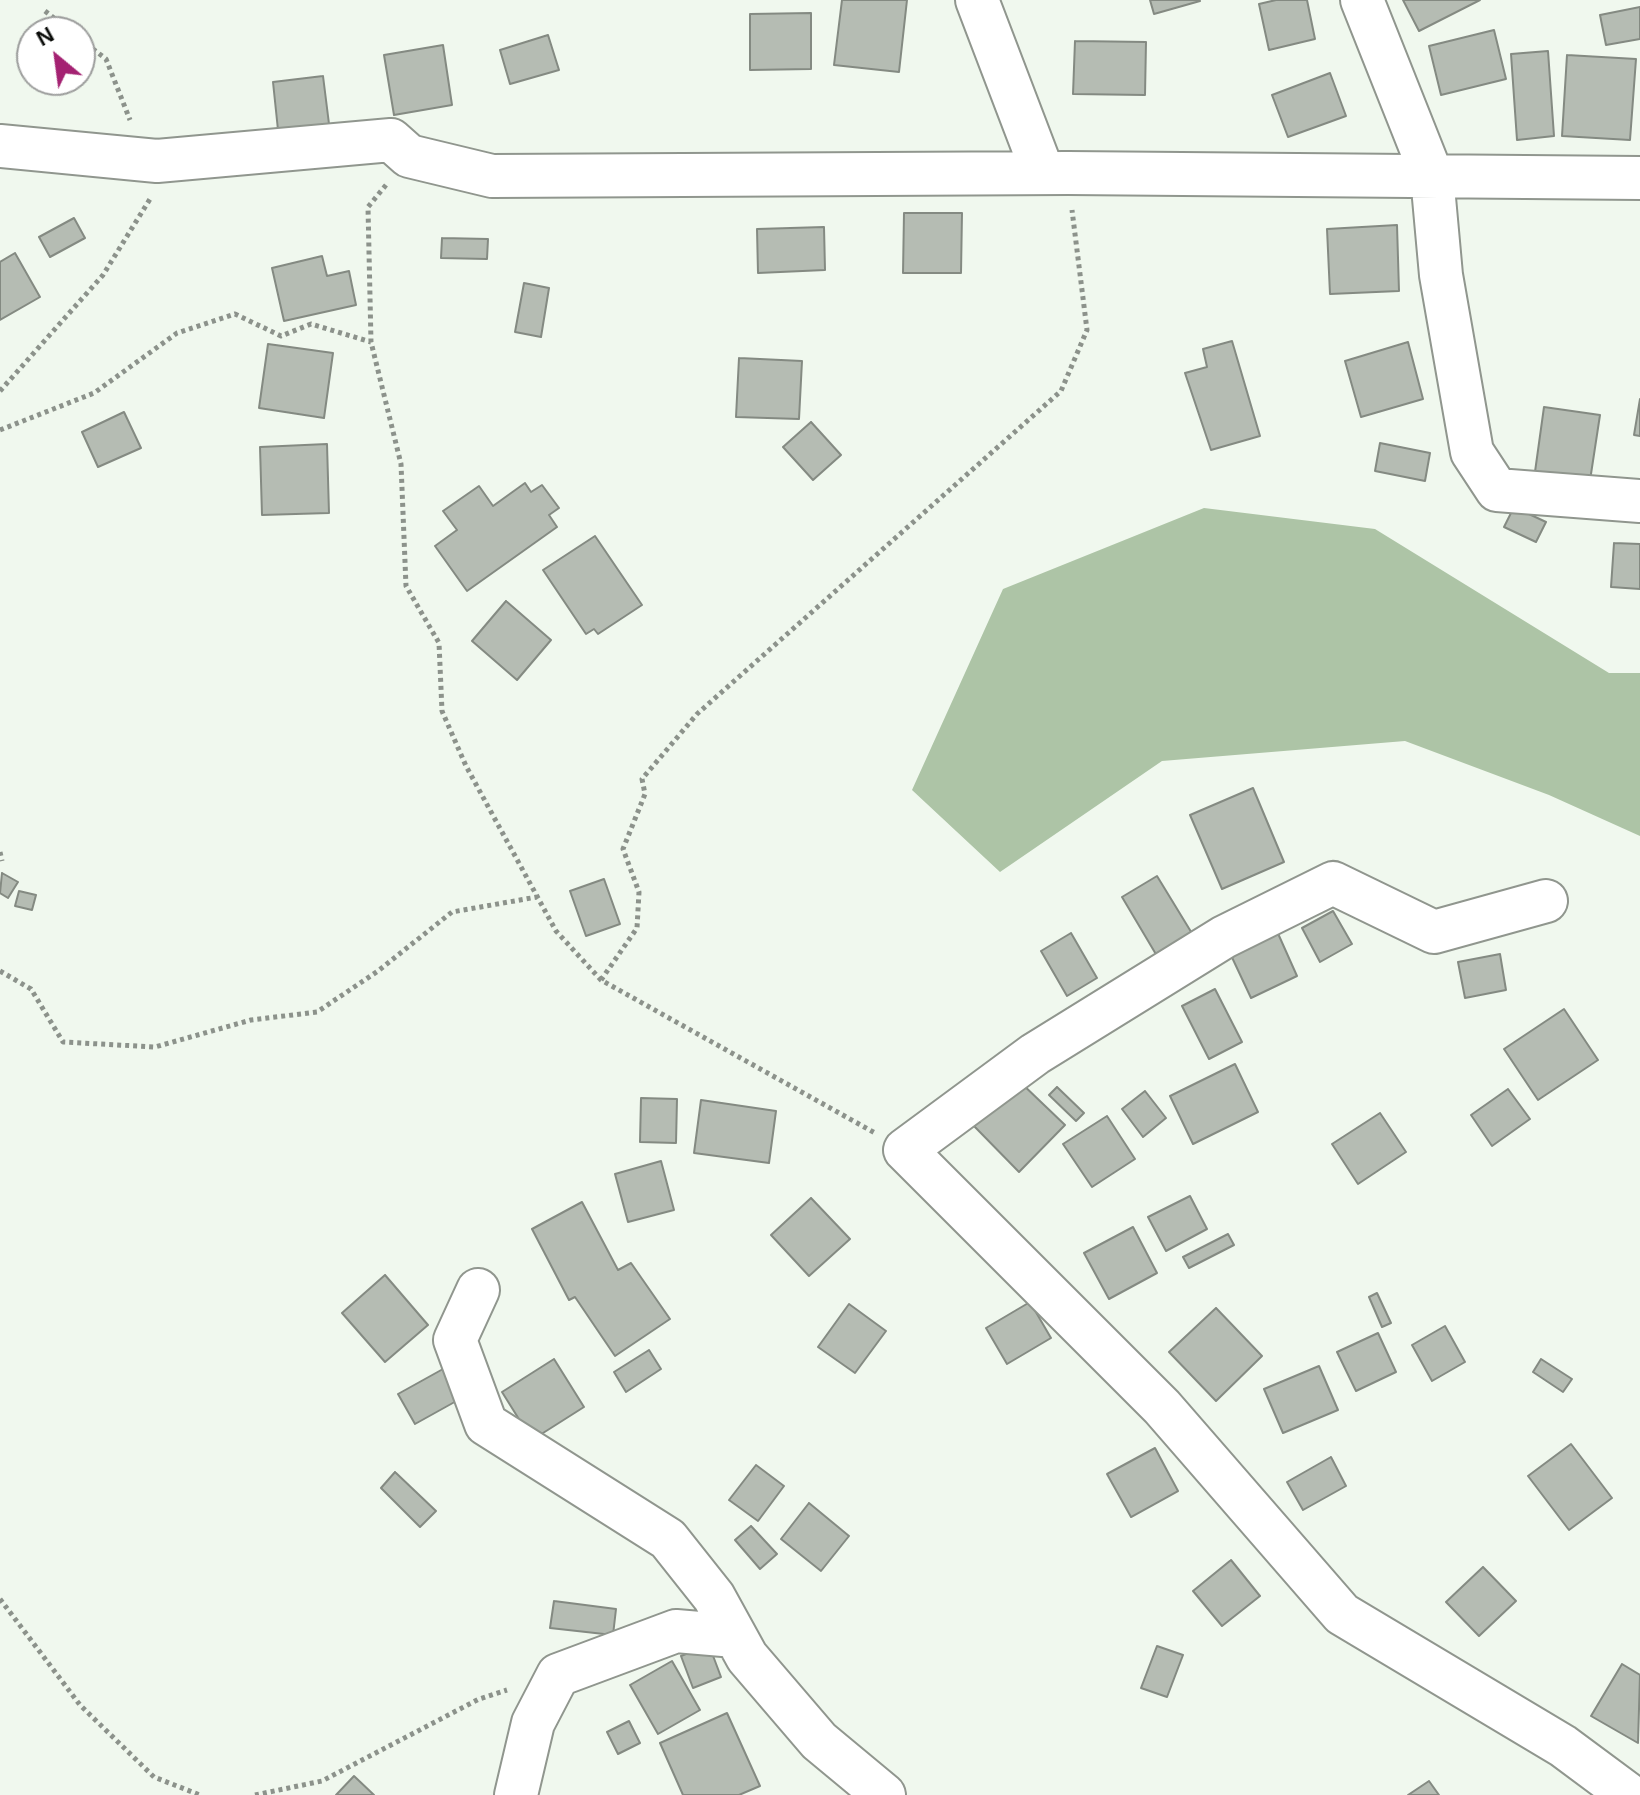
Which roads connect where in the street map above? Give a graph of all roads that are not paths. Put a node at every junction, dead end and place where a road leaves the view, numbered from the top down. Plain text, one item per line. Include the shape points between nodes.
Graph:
1 (977, 0) edge
2 (1362, 0) edge
3 (0, 146) edge
4 (1056, 173) junction
5 (1432, 176) junction
6 (1640, 178) edge
7 (1640, 501) edge
8 (1546, 901) dead end
9 (478, 1290) dead end
10 (735, 1636) junction
11 (516, 1795) edge
12 (884, 1795) edge
13 (1629, 1795) edge

1 - 4 street
2 - 5 street
3 - 4 street via 157,161 391,140 409,156 492,176
4 - 5 street
5 - 6 street
5 - 7 street via 1441,275 1472,452 1497,490
8 - 13 street via 1434,932 1333,883 1224,937 1035,1054 905,1150 1162,1407 1342,1614 1563,1746
9 - 10 street via 455,1340 486,1424 668,1539 714,1597
10 - 11 street via 676,1631 558,1675 533,1723
10 - 12 street via 819,1741

